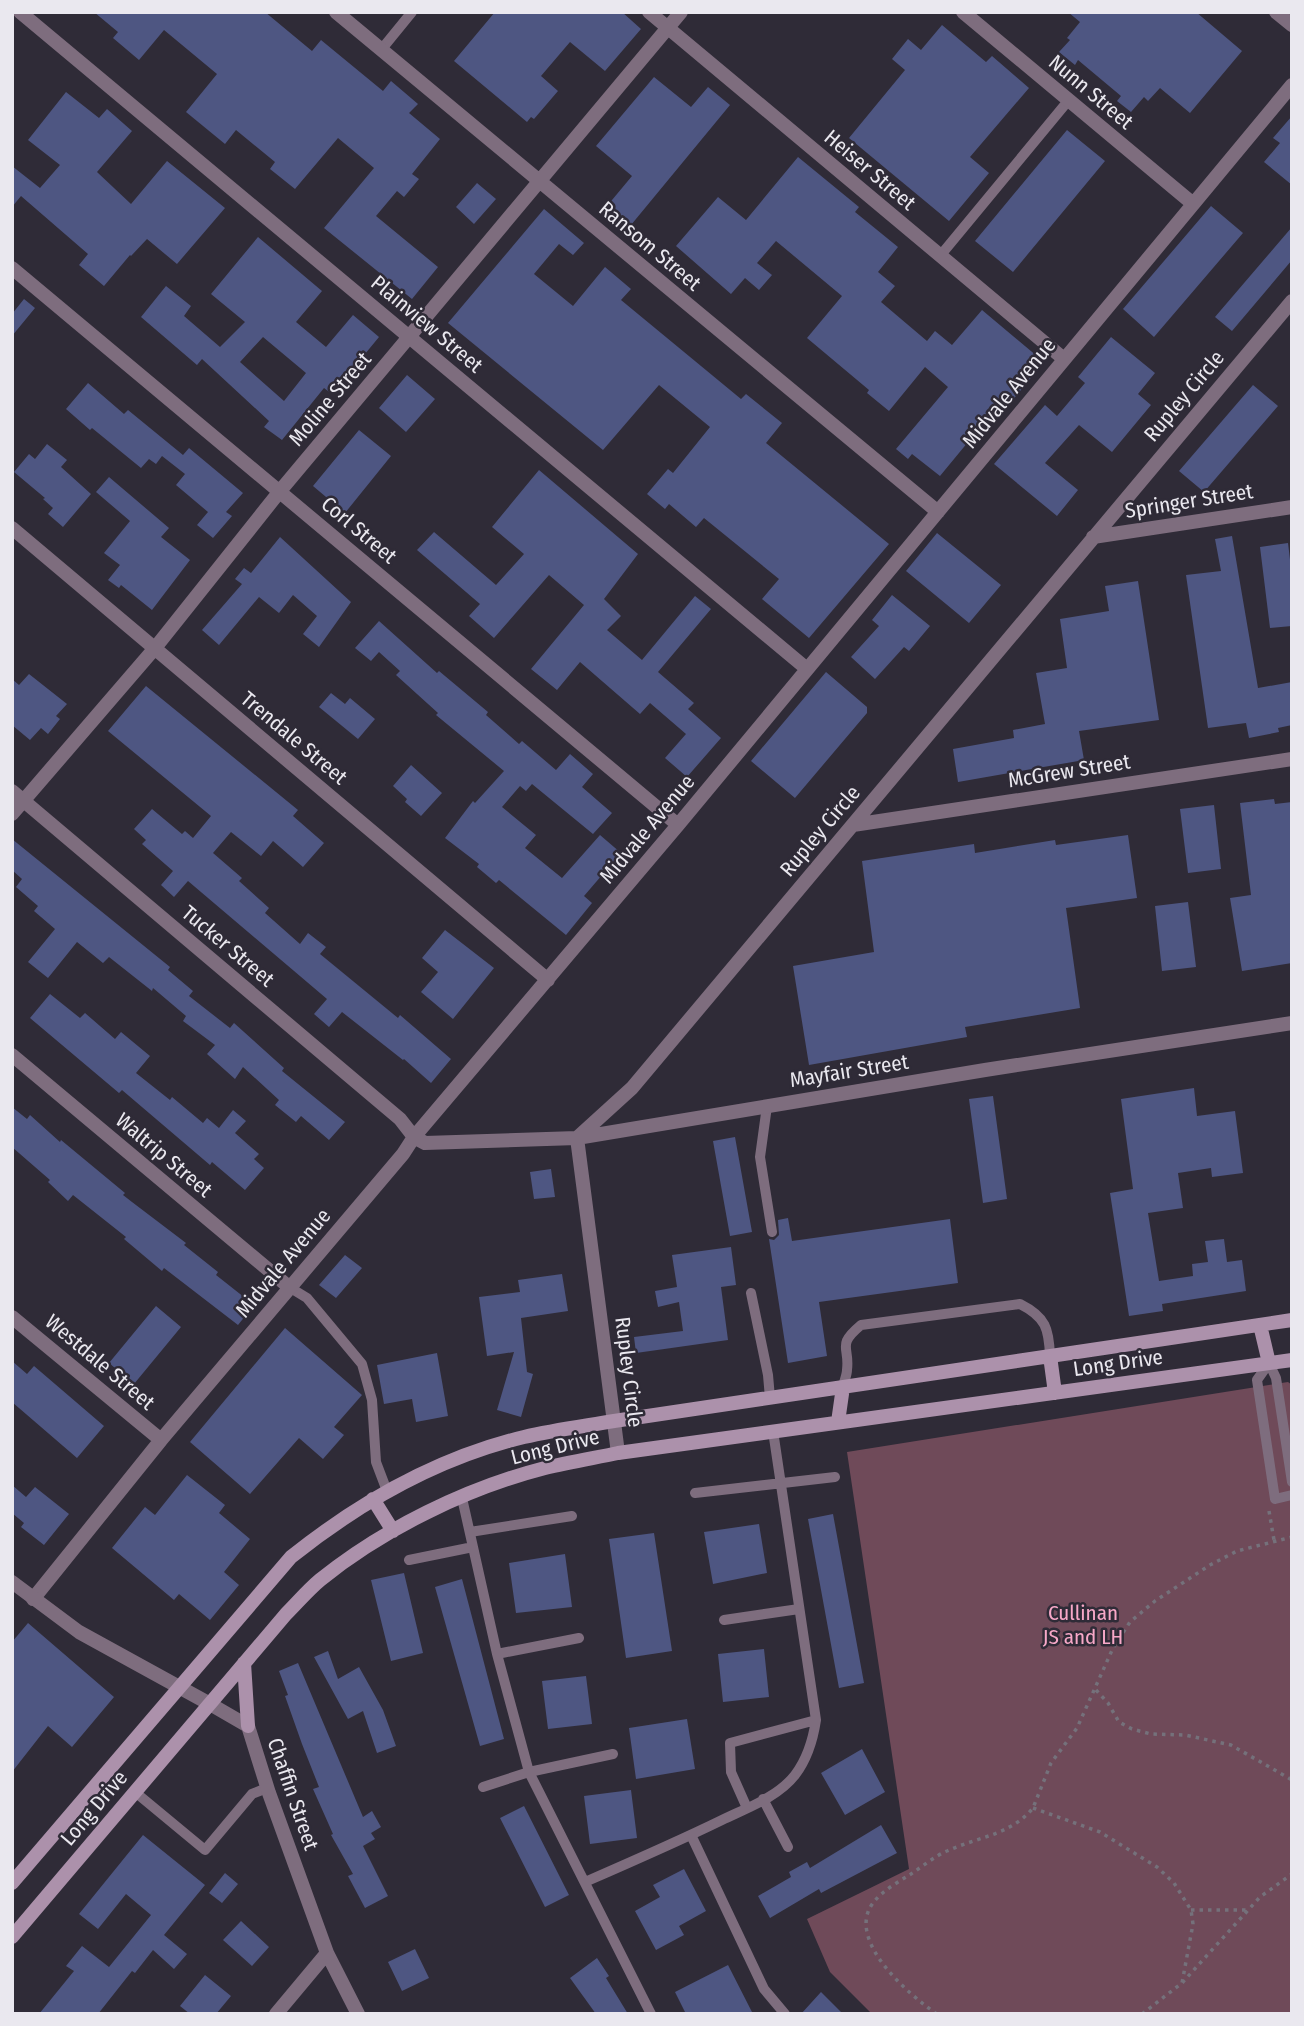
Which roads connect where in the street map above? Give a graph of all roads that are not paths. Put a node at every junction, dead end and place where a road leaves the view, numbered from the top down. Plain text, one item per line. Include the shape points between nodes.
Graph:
1 (20, 12) edge
2 (335, 12) edge
3 (412, 12) edge
4 (649, 12) edge
5 (681, 12) edge
6 (962, 12) edge
7 (1276, 12) edge
8 (1292, 25) edge
9 (667, 28) junction
10 (381, 50) junction
11 (1292, 85) edge
12 (1068, 101) junction
13 (539, 181) junction
14 (1192, 203) junction
15 (940, 256) junction
16 (12, 268) edge
17 (1292, 301) edge
18 (409, 337) junction
19 (1064, 359) junction
20 (280, 491) junction
21 (1292, 507) edge
22 (938, 512) junction
23 (12, 528) edge
24 (1093, 537) junction
25 (155, 648) junction
26 (807, 669) junction
27 (1292, 759) edge
28 (18, 795) edge
29 (12, 814) edge
30 (678, 825) junction
31 (853, 825) junction
32 (548, 980) junction
33 (1292, 1023) edge
34 (12, 1055) edge
35 (767, 1106) junction
36 (414, 1137) junction
37 (577, 1138) junction
38 (772, 1232) dead end
39 (289, 1287) junction
40 (751, 1293) dead end
41 (12, 1317) edge
42 (1292, 1320) edge
43 (1260, 1325) junction
44 (1050, 1356) junction
45 (1292, 1360) edge
46 (1269, 1363) junction
47 (843, 1387) junction
48 (1055, 1393) junction
49 (769, 1398) junction
50 (614, 1421) junction
51 (838, 1422) junction
52 (773, 1431) junction
53 (161, 1440) junction
54 (618, 1453) junction
55 (835, 1477) dead end
56 (1292, 1482) edge
57 (781, 1484) junction
58 (387, 1491) junction
59 (695, 1493) dead end
60 (1292, 1495) edge
61 (461, 1498) junction
62 (373, 1499) junction
63 (572, 1516) dead end
64 (393, 1531) junction
65 (470, 1532) junction
66 (473, 1547) junction
67 (409, 1560) dead end
68 (12, 1581) edge
69 (33, 1599) junction
70 (799, 1609) junction
71 (723, 1620) dead end
72 (579, 1638) dead end
73 (497, 1654) junction
74 (244, 1664) junction
75 (178, 1686) junction
76 (209, 1703) junction
77 (816, 1720) junction
78 (248, 1726) junction
79 (612, 1754) dead end
80 (529, 1772) junction
81 (483, 1787) dead end
82 (267, 1788) junction
83 (135, 1792) junction
84 (763, 1799) junction
85 (747, 1808) junction
86 (691, 1835) junction
87 (788, 1847) dead end
88 (584, 1882) junction
89 (12, 1883) edge
90 (12, 1937) edge
91 (327, 1953) junction
92 (276, 2014) edge
93 (358, 2014) edge
94 (651, 2014) edge
95 (785, 2014) edge

1 - 18 street, Plainview Street
2 - 10 street, Ransom Street
3 - 10 lane
4 - 9 street, Heiser Street
5 - 9 street, Moline Street
6 - 12 street, Nunn Street
7 - 8 street
9 - 13 street, Moline Street
9 - 15 street, Heiser Street
10 - 13 street, Ransom Street
11 - 14 street, Midvale Avenue
12 - 14 street, Nunn Street
12 - 15 lane
13 - 18 street, Moline Street
13 - 22 street, Ransom Street
14 - 19 street, Midvale Avenue
15 - 19 street, Heiser Street
16 - 20 street, Corl Street
17 - 24 street, Rupley Circle
18 - 20 street, Moline Street
18 - 26 street, Plainview Street
19 - 22 street, Midvale Avenue
20 - 25 street, Moline Street
20 - 30 street, Corl Street
21 - 24 street, Springer Street
22 - 26 street, Midvale Avenue
23 - 25 street, Trendale Street
24 - 31 street, Rupley Circle
25 - 28 street, Moline Street
25 - 32 street, Trendale Street
26 - 30 street, Midvale Avenue
27 - 31 street, McGrew Street
28 - 29 street, Moline Street
28 - 36 street, Tucker Street via 400,1119
30 - 32 street, Midvale Avenue
31 - 37 street, Rupley Circle via 632,1088
32 - 36 street, Midvale Avenue
33 - 35 street, Mayfair Street
34 - 39 street, Waltrip Street
35 - 37 street, Mayfair Street
35 - 38 lane via 760,1157
36 - 37 street, Mayfair Street via 425,1143
36 - 39 street, Midvale Avenue
37 - 50 street, Rupley Circle
39 - 53 street, Midvale Avenue
39 - 58 lane via 307,1298 362,1364 372,1400 376,1462
40 - 49 lane
41 - 53 street, Westdale Street
42 - 43 main road, Long Drive
43 - 44 main road, Long Drive
43 - 46 main road
44 - 47 main road, Long Drive
44 - 47 lane via 1045,1323 1035,1311 1020,1304 861,1325 850,1334 844,1349 848,1368
44 - 48 main road
45 - 46 main road, Long Drive
46 - 48 main road, Long Drive
46 - 56 lane via 1276,1378
46 - 60 lane via 1257,1380 1275,1499
47 - 49 main road, Long Drive
47 - 51 main road
48 - 51 main road, Long Drive
49 - 50 main road, Long Drive
50 - 54 street, Rupley Circle
50 - 58 main road, Long Drive via 524,1437 444,1463
51 - 52 main road, Long Drive
52 - 54 main road, Long Drive
52 - 57 lane
53 - 69 street, Midvale Avenue
54 - 61 main road, Long Drive via 544,1468
55 - 57 lane
57 - 59 lane
57 - 70 lane
58 - 62 main road, Long Drive
61 - 64 main road, Long Drive
61 - 65 lane
62 - 64 main road
62 - 75 main road, Long Drive via 291,1557
63 - 65 lane
64 - 74 main road, Long Drive via 318,1582
65 - 66 lane
66 - 67 lane
66 - 73 lane
68 - 69 street, Chaffin Street
69 - 75 street, Chaffin Street via 79,1632
70 - 71 lane
70 - 77 lane
72 - 73 lane
73 - 80 lane
74 - 76 main road, Long Drive
74 - 78 main road
75 - 76 street, Chaffin Street
75 - 89 main road, Long Drive
76 - 78 street, Chaffin Street
76 - 83 main road, Long Drive
77 - 84 lane via 806,1758 794,1776
77 - 85 lane via 730,1743 731,1772
78 - 82 street, Chaffin Street
79 - 80 lane
80 - 81 lane
80 - 88 lane
82 - 83 lane via 252,1794 205,1850
82 - 91 street, Chaffin Street
83 - 90 main road, Long Drive
84 - 85 lane
84 - 87 lane
85 - 86 lane
86 - 88 lane
86 - 95 lane via 758,1978
88 - 94 lane
91 - 92 street
91 - 93 street, Chaffin Street

